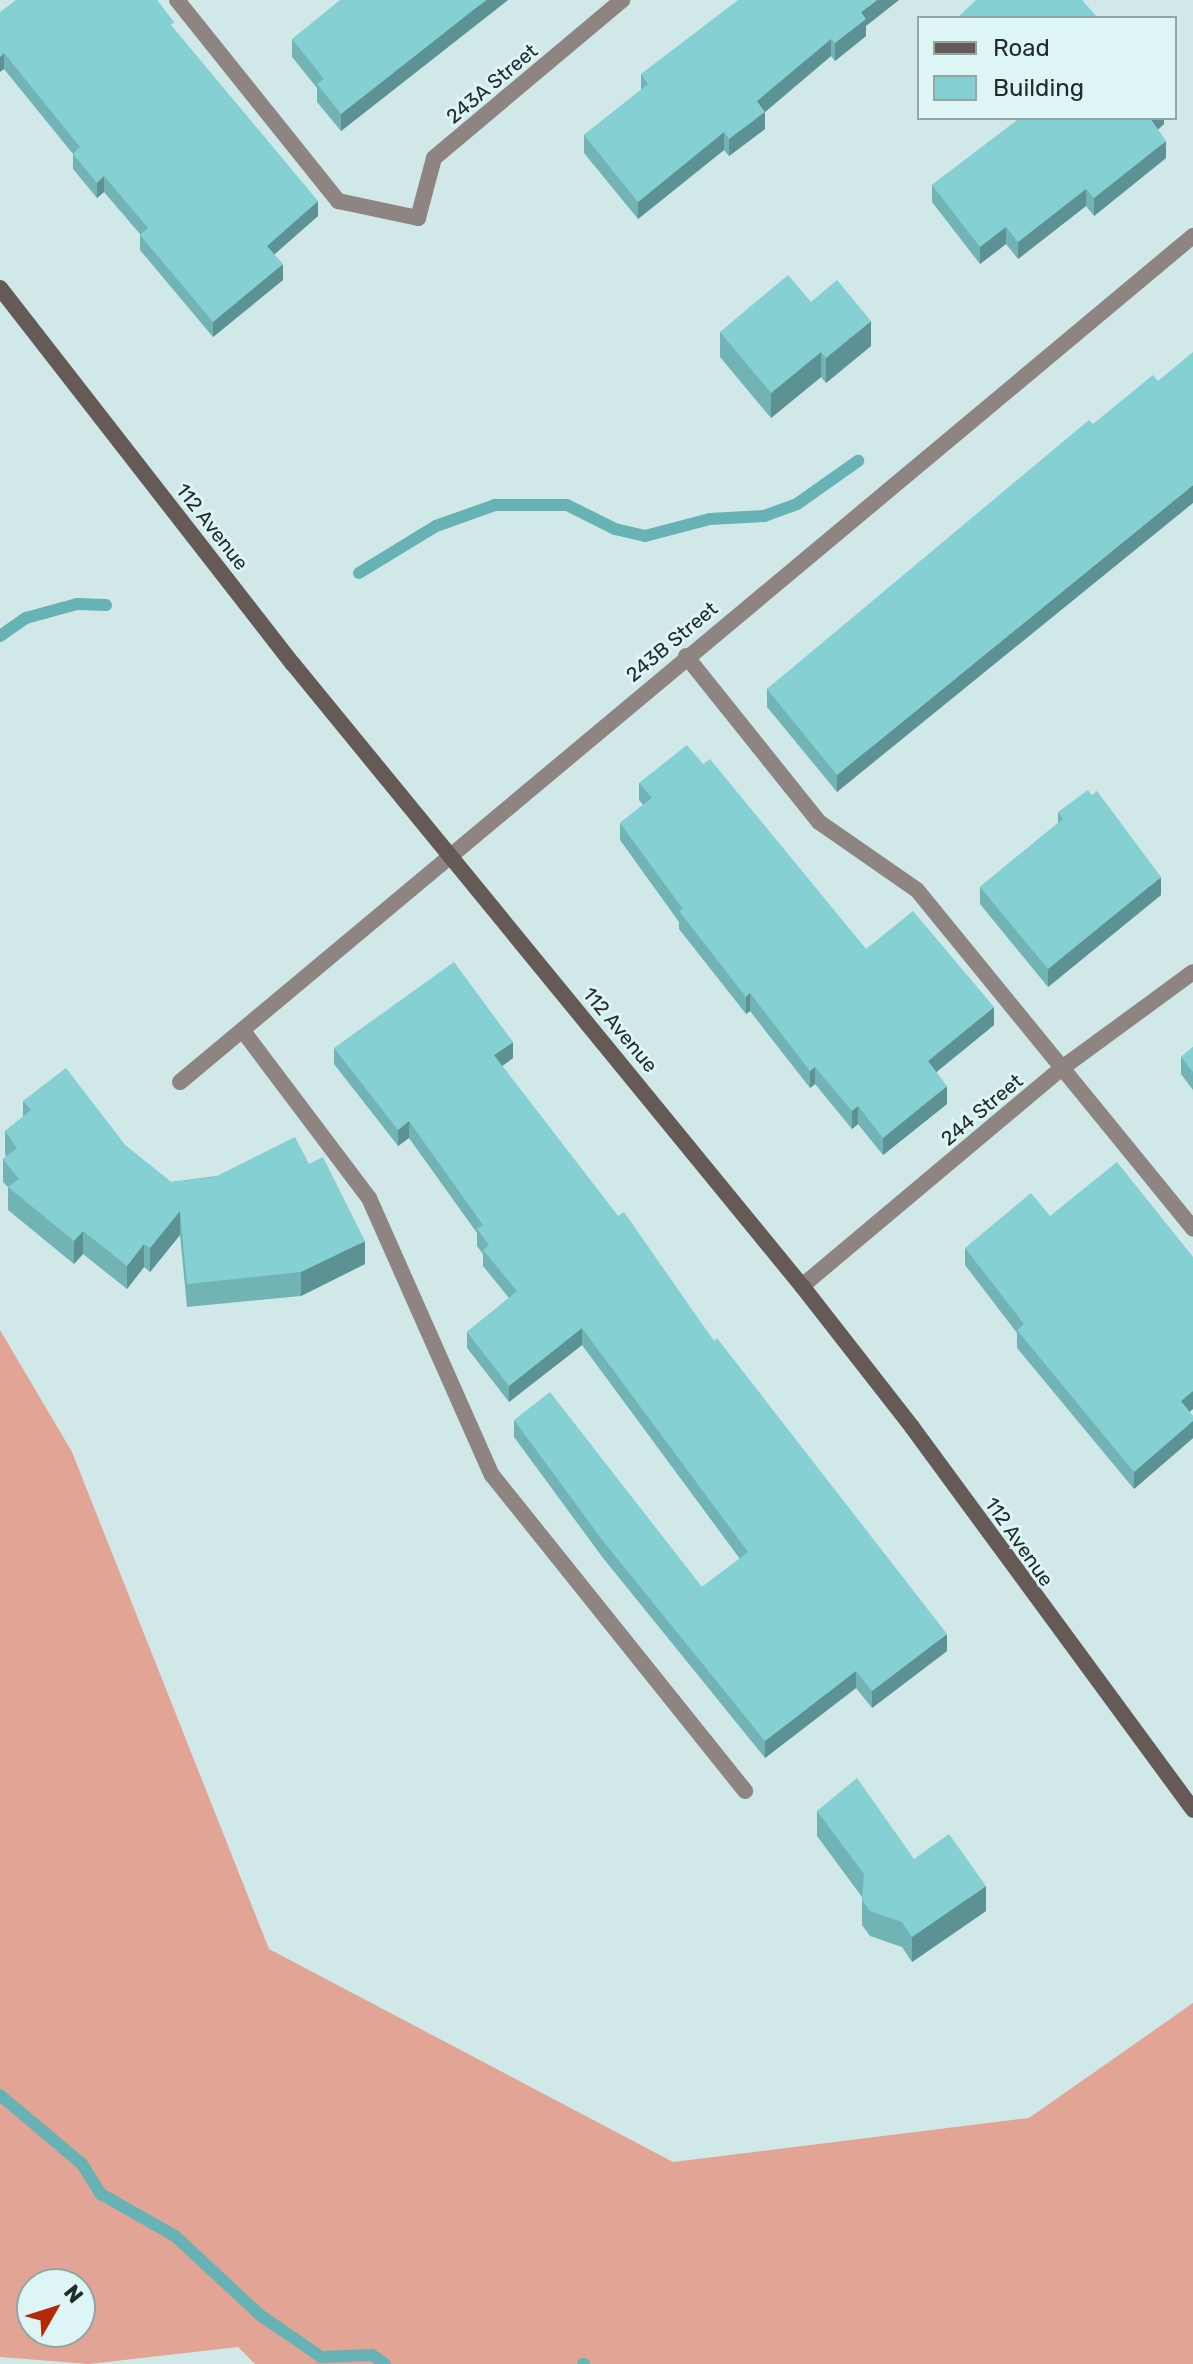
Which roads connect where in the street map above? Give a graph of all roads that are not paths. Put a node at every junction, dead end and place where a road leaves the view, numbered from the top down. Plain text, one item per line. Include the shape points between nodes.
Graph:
1 (177, 0) edge
2 (622, 0) edge
3 (1193, 236) edge
4 (0, 288) edge
5 (686, 656) junction
6 (447, 855) junction
7 (1193, 972) edge
8 (243, 1031) junction
9 (1062, 1068) junction
10 (180, 1082) dead end
11 (1193, 1229) edge
12 (802, 1286) junction
13 (745, 1791) dead end
14 (1193, 1810) edge

1 - 2 street, 243A Street via 338,201 418,218 434,158
3 - 5 street, 243B Street
4 - 6 main road, 112 Avenue
5 - 6 street, 243B Street
5 - 9 street via 819,822 917,890
6 - 8 street, 243B Street
6 - 12 main road, 112 Avenue
7 - 9 street, 244 Street
8 - 10 street, 243B Street
8 - 13 street via 369,1198 492,1475
9 - 11 street
9 - 12 street, 244 Street
12 - 14 main road, 112 Avenue

